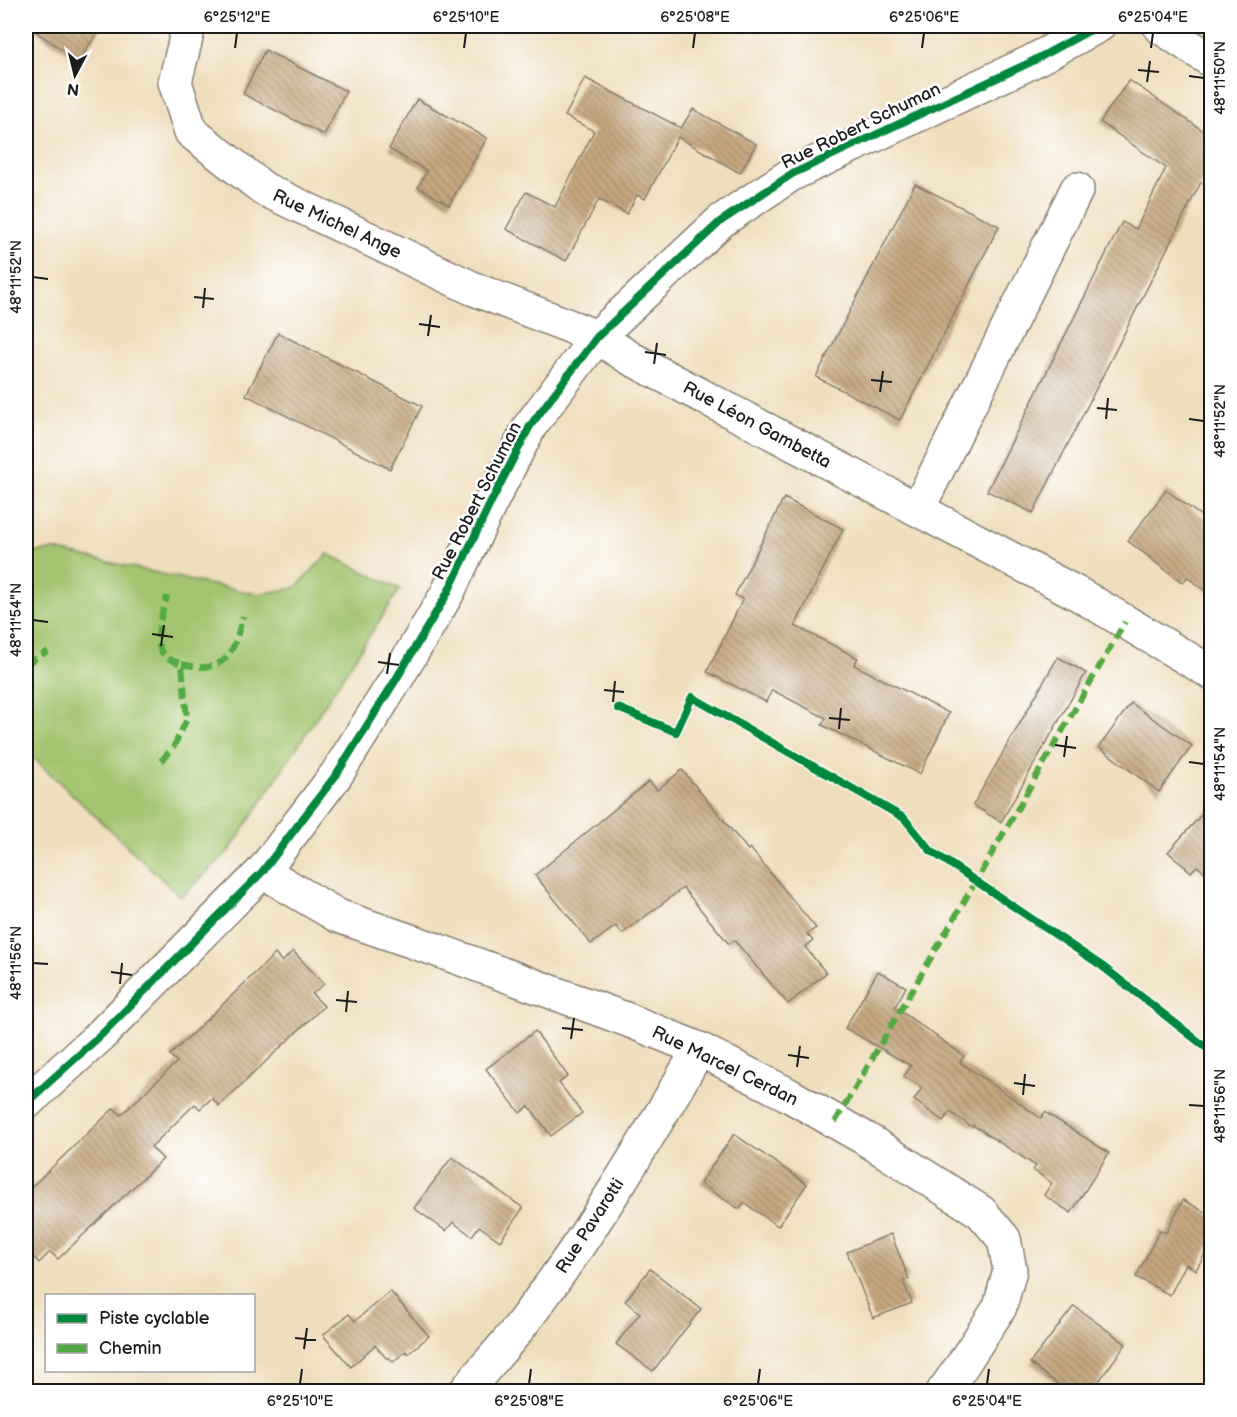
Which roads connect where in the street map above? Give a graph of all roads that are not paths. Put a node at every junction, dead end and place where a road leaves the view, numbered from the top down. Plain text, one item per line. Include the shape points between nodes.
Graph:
1 (189, 26) edge
2 (1098, 26) edge
3 (1159, 26) edge
4 (1212, 61) edge
5 (1077, 189) dead end
6 (597, 337) junction
7 (918, 509) junction
8 (1212, 673) edge
9 (263, 871) junction
10 (699, 1049) junction
11 (26, 1103) edge
12 (465, 1392) edge
13 (943, 1392) edge

1 - 6 street, Rue Michel Ange via 175,82 191,132 264,189 474,289
2 - 6 street, Rue Robert Schuman via 1029,63 792,174 721,221
3 - 4 street
5 - 7 street
6 - 7 street, Rue Léon Gambetta
6 - 9 street, Rue Robert Schuman via 530,426 447,594 395,681 336,775
7 - 8 street, Rue Léon Gambetta via 1080,595
9 - 10 street, Rue Marcel Cerdan via 338,916
9 - 11 street, Rue Robert Schuman via 101,1035
10 - 12 street, Rue Pavarotti via 559,1274
10 - 13 street, Rue Marcel Cerdan via 866,1139 981,1212 1004,1239 1010,1270 1000,1306

